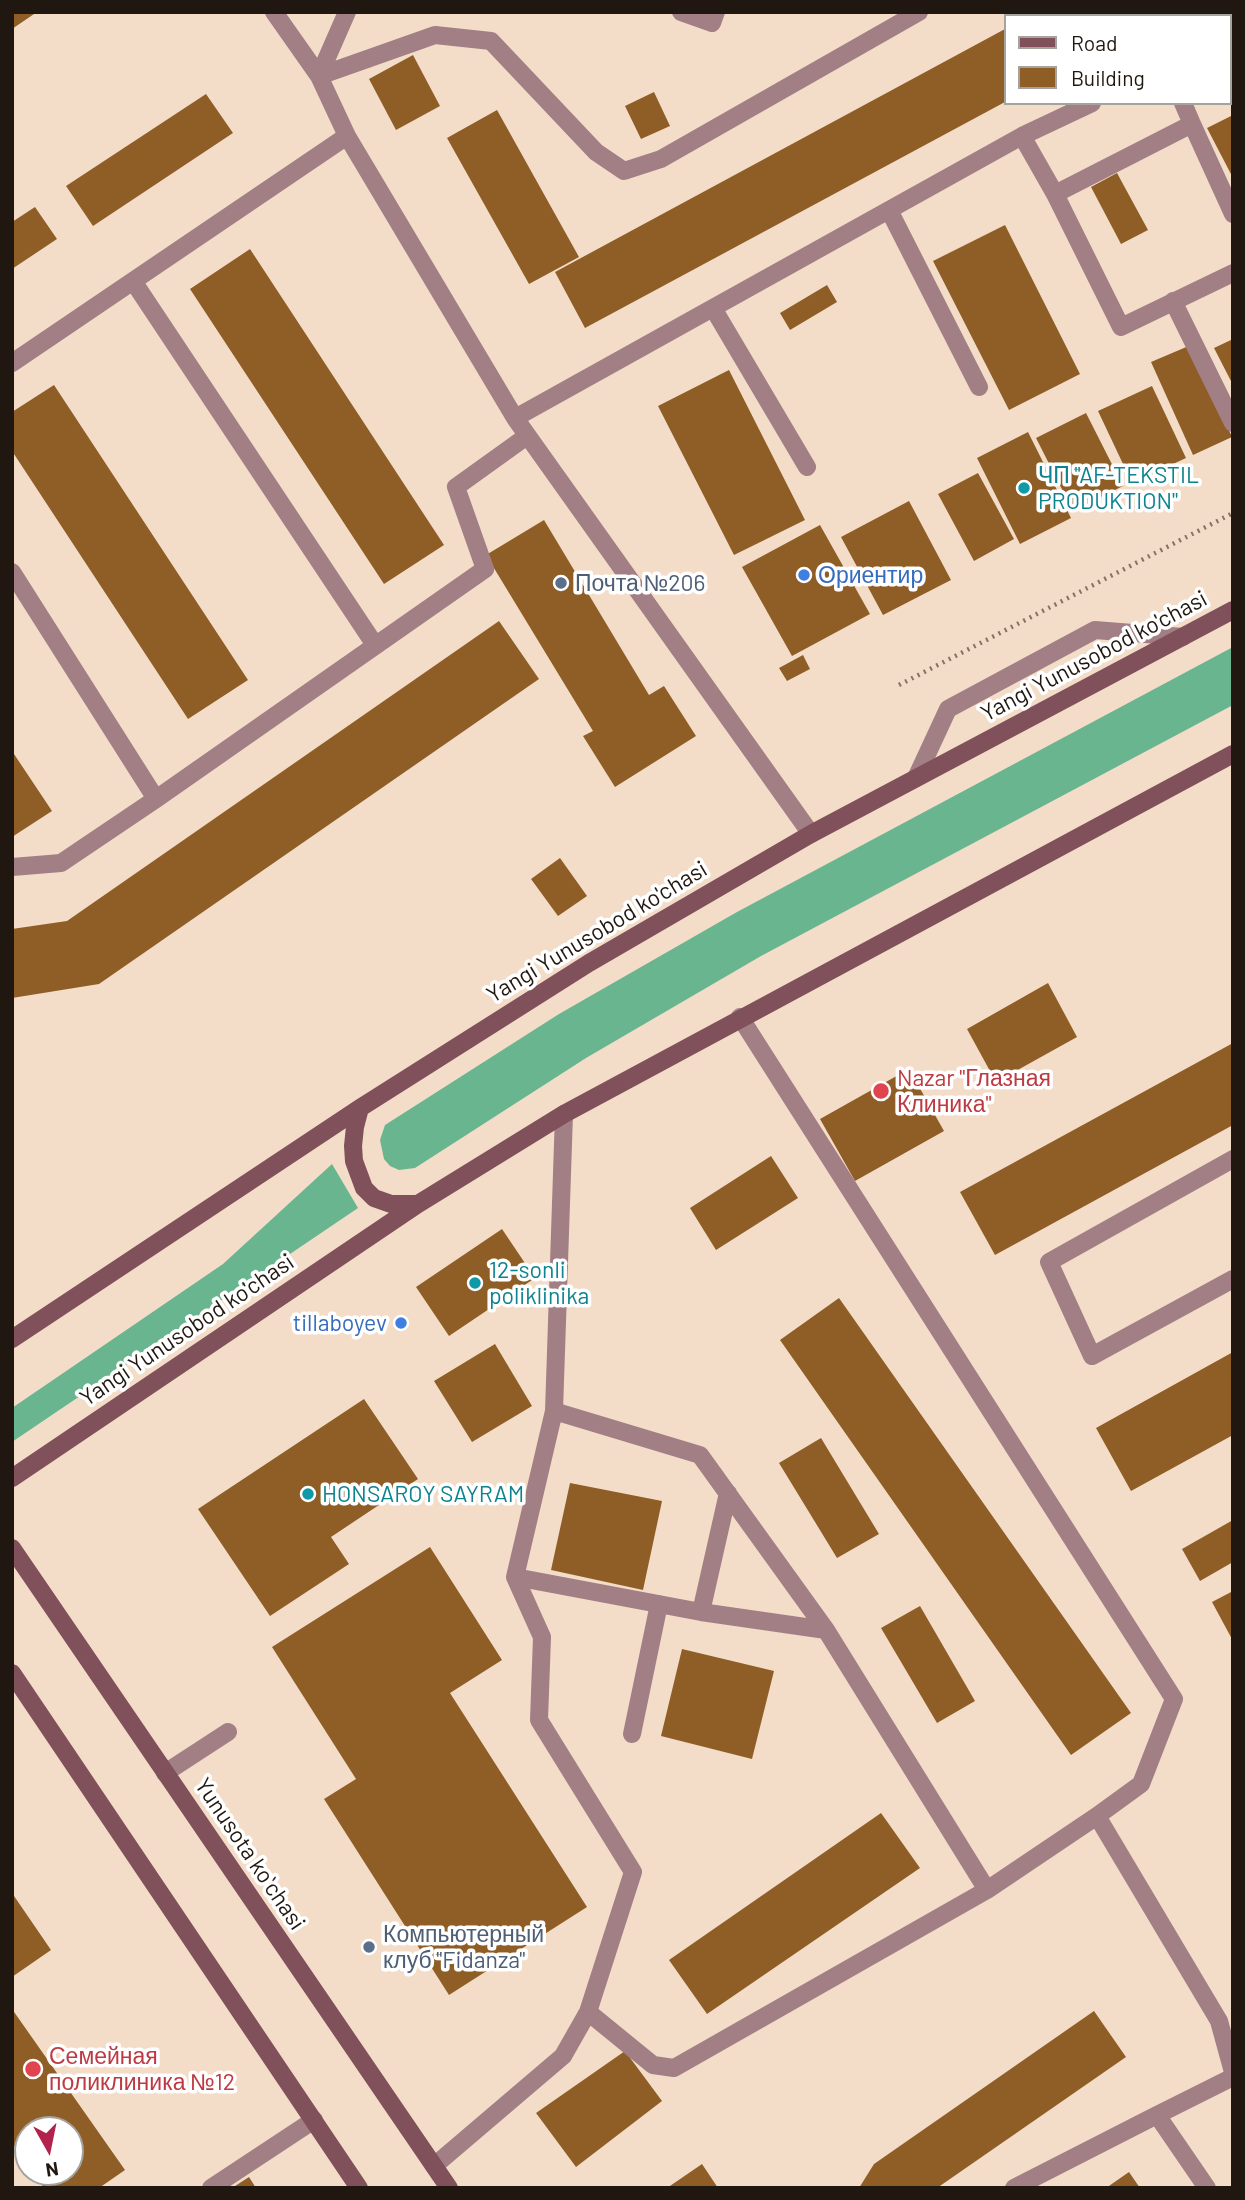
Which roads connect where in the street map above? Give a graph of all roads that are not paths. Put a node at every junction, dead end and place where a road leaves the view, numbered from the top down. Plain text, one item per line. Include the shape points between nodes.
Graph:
1 (274, 12) edge
2 (347, 12) edge
3 (681, 12) edge
4 (716, 12) edge
5 (919, 12) edge
6 (319, 76) junction
7 (1088, 105) edge
8 (1184, 105) edge
9 (1192, 124) junction
10 (347, 136) junction
11 (1022, 136) junction
12 (1055, 194) junction
13 (889, 210) junction
14 (1233, 214) edge
15 (1233, 273) edge
16 (132, 281) junction
17 (1173, 301) junction
18 (713, 308) junction
19 (12, 363) edge
20 (979, 387) dead end
21 (515, 418) junction
22 (1233, 423) edge
23 (527, 436) junction
24 (807, 467) dead end
25 (12, 572) edge
26 (1233, 610) edge
27 (1183, 637) junction
28 (375, 645) junction
29 (1233, 754) edge
30 (916, 778) junction
31 (156, 799) junction
32 (811, 834) junction
33 (12, 867) edge
34 (740, 1017) junction
35 (360, 1108) junction
36 (564, 1114) junction
37 (1233, 1159) edge
38 (418, 1204) junction
39 (1233, 1279) edge
40 (12, 1339) edge
41 (554, 1411) junction
42 (12, 1478) edge
43 (728, 1493) junction
44 (12, 1548) edge
45 (514, 1577) junction
46 (659, 1604) junction
47 (701, 1612) junction
48 (826, 1630) junction
49 (12, 1673) edge
50 (228, 1732) dead end
51 (632, 1734) dead end
52 (165, 1773) junction
53 (1097, 1816) junction
54 (987, 1890) junction
55 (588, 2012) junction
56 (1233, 2074) edge
57 (1157, 2115) junction
58 (314, 2120) junction
59 (434, 2166) junction
60 (211, 2188) edge
61 (359, 2188) edge
62 (449, 2188) edge
63 (1014, 2188) edge
64 (1207, 2188) edge

1 - 6 lane
2 - 6 lane
3 - 4 lane via 712,23
5 - 6 lane via 661,159 624,171 596,152 491,41 435,35
6 - 10 lane
7 - 11 lane
8 - 9 lane
9 - 12 lane
9 - 14 lane
10 - 16 lane
10 - 21 lane
11 - 12 lane
11 - 13 lane
12 - 17 lane via 1121,327
13 - 18 lane
13 - 20 lane
15 - 17 lane
16 - 19 lane
16 - 28 lane
17 - 22 lane
18 - 21 lane
18 - 24 lane
21 - 23 lane
23 - 28 lane via 456,487 485,569
23 - 32 lane
25 - 31 lane
26 - 27 main road, Yangi Yunusobod ko'chasi
27 - 30 main road, Yangi Yunusobod ko'chasi
27 - 30 lane via 1095,630 948,709
28 - 31 lane
29 - 34 main road, Yangi Yunusobod ko'chasi
30 - 32 main road, Yangi Yunusobod ko'chasi
31 - 33 lane via 61,863
32 - 35 main road, Yangi Yunusobod ko'chasi via 589,963
34 - 36 main road, Yangi Yunusobod ko'chasi
34 - 53 lane via 1174,1699 1141,1784
35 - 38 main road via 353,1146 364,1188 374,1198 391,1204
35 - 40 main road, Yangi Yunusobod ko'chasi
36 - 38 main road, Yangi Yunusobod ko'chasi
36 - 41 lane
37 - 39 lane via 1049,1262 1092,1356
38 - 42 main road, Yangi Yunusobod ko'chasi
41 - 43 lane via 700,1455
41 - 45 lane
43 - 47 lane
43 - 48 lane
44 - 52 main road, Yunusota koʻchasi
45 - 46 lane
45 - 55 lane via 542,1637 538,1720 633,1872
46 - 47 lane
46 - 51 lane
47 - 48 lane
48 - 54 lane
49 - 58 main road
50 - 52 lane
52 - 59 main road, Yunusota koʻchasi
53 - 54 lane
53 - 56 lane via 1219,2021
54 - 55 lane via 674,2068 653,2065
55 - 59 lane via 563,2056
56 - 57 lane
57 - 63 lane
57 - 64 lane
58 - 60 lane
58 - 61 main road
59 - 62 main road, Yunusota koʻchasi

